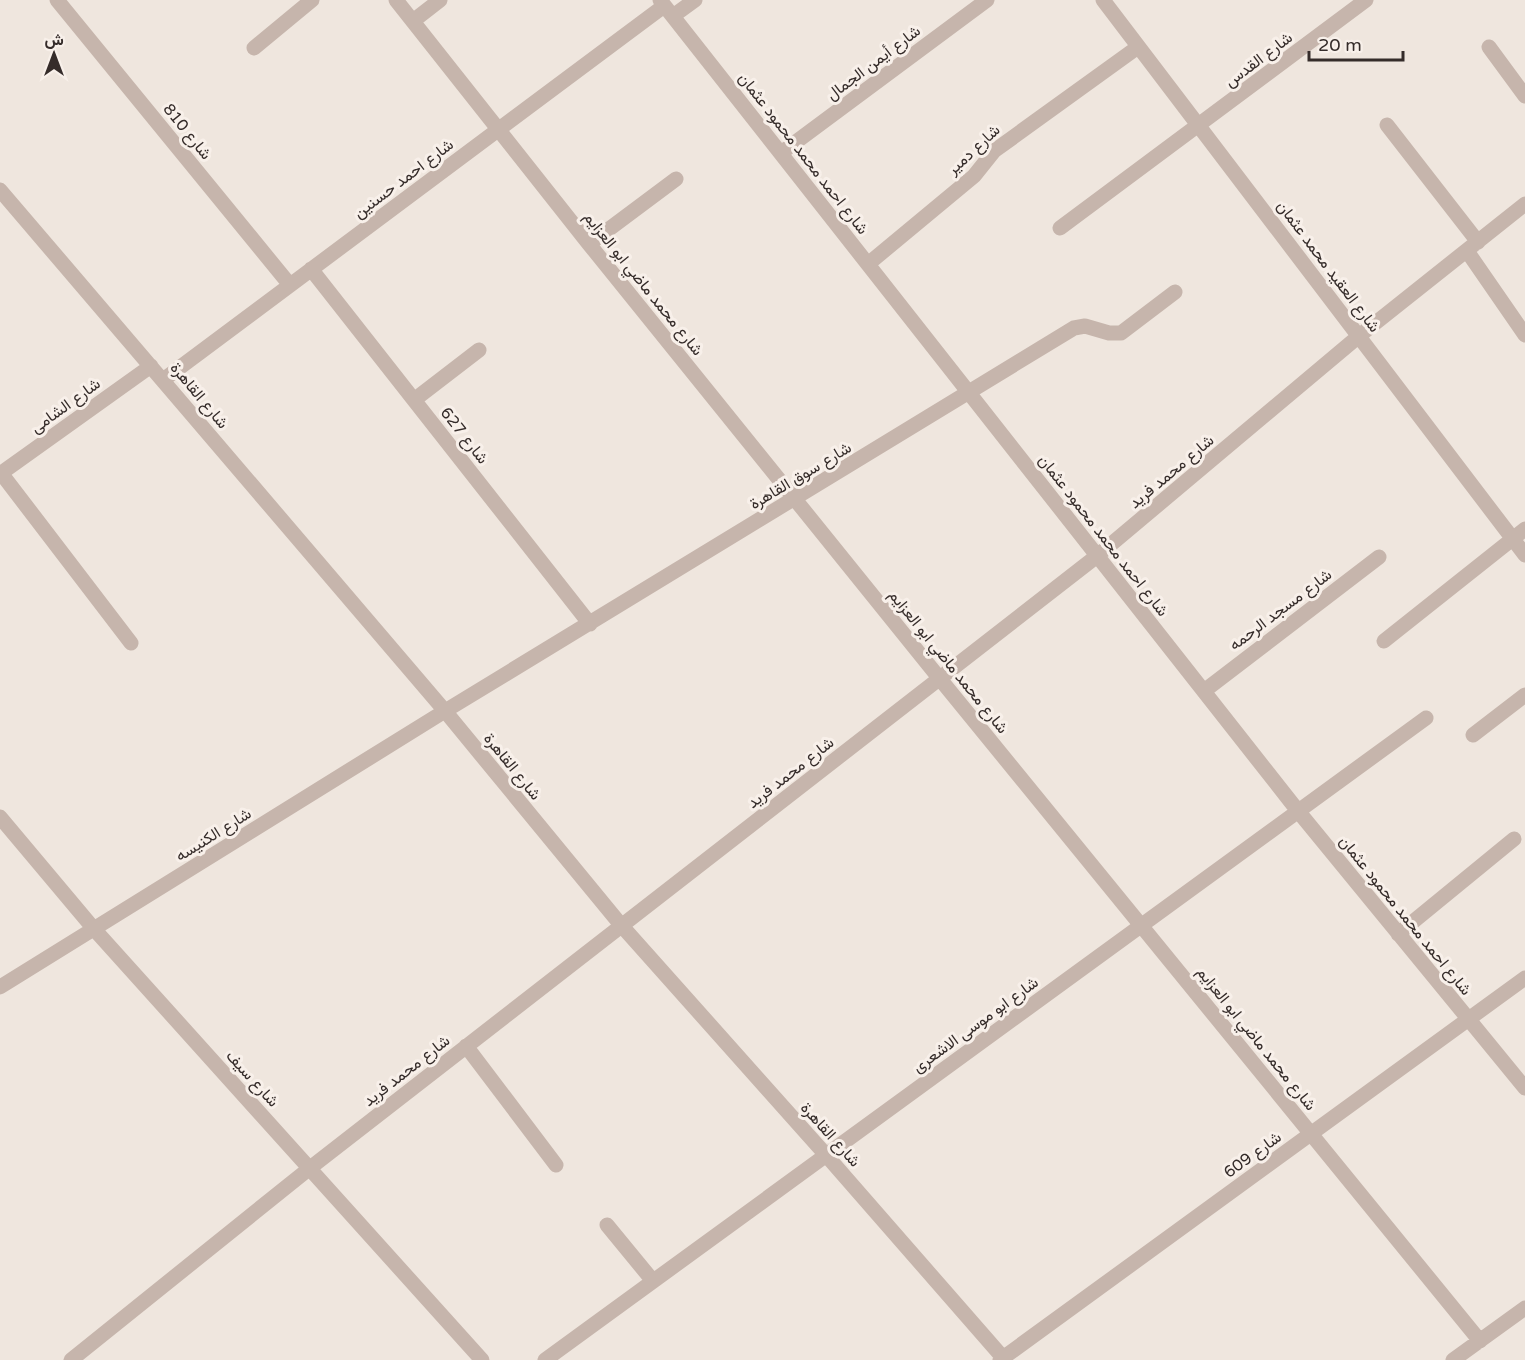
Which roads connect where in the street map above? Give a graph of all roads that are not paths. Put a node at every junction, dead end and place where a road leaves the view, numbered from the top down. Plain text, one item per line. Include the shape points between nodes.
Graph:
1 (57, 0) edge
2 (312, 0) edge
3 (396, 0) edge
4 (440, 0) edge
5 (694, 0) edge
6 (987, 0) edge
7 (1366, 0) edge
8 (1109, 2) edge
9 (666, 7) edge
10 (413, 21) junction
11 (1138, 47) junction
12 (1489, 47) dead end
13 (254, 48) dead end
14 (1525, 96) edge
15 (1199, 125) junction
16 (1387, 125) dead end
17 (499, 129) junction
18 (781, 153) junction
19 (676, 179) dead end
20 (0, 190) edge
21 (1525, 204) edge
22 (1060, 228) dead end
23 (589, 244) junction
24 (1472, 246) junction
25 (868, 264) junction
26 (311, 269) junction
27 (290, 285) junction
28 (1175, 292) dead end
29 (1525, 335) edge
30 (1359, 336) junction
31 (479, 350) dead end
32 (151, 366) junction
33 (163, 380) junction
34 (970, 393) junction
35 (414, 400) junction
36 (1, 474) edge
37 (795, 499) junction
38 (1519, 534) edge
39 (1525, 555) edge
40 (1097, 556) junction
41 (1379, 557) dead end
42 (590, 624) junction
43 (1384, 641) dead end
44 (131, 643) dead end
45 (940, 679) junction
46 (1204, 691) junction
47 (1525, 695) edge
48 (445, 711) junction
49 (1426, 718) dead end
50 (1473, 735) dead end
51 (1298, 811) junction
52 (0, 817) edge
53 (1514, 839) dead end
54 (621, 925) junction
55 (1141, 925) junction
56 (94, 929) junction
57 (1398, 933) junction
58 (1525, 978) edge
59 (0, 987) edge
60 (1468, 1019) junction
61 (466, 1046) junction
62 (1525, 1088) edge
63 (1312, 1133) junction
64 (826, 1155) junction
65 (556, 1165) dead end
66 (310, 1168) junction
67 (607, 1225) dead end
68 (653, 1281) junction
69 (1525, 1308) edge
70 (1480, 1341) junction
71 (1002, 1359) edge
72 (71, 1360) edge
73 (482, 1360) edge
74 (545, 1360) edge
75 (1453, 1360) edge

1 - 27 street, شارع 810
2 - 13 street
3 - 10 street, شارع محمد ماضي ابو العزايم
4 - 10 street
5 - 9 street, شارع احمد حسنين
6 - 18 street, شارع أيمن الجمال
7 - 15 street, شارع القدس
8 - 11 street, شارع العقيد محمد عثمان
9 - 17 street, شارع احمد حسنين
9 - 18 street, شارع احمد محمد محمود عثمان
10 - 17 street, شارع محمد ماضي ابو العزايم
11 - 15 street, شارع العقيد محمد عثمان
11 - 25 street, شارع دمير via 994,151 974,176
12 - 14 street
15 - 22 street, شارع القدس
15 - 30 street, شارع العقيد محمد عثمان
16 - 24 street
17 - 23 street, شارع محمد ماضي ابو العزايم
17 - 26 street, شارع احمد حسنين
18 - 25 street, شارع احمد محمد محمود عثمان
19 - 23 street
20 - 32 street, شارع القاهرة
21 - 24 street, شارع محمد فريد
23 - 37 street, شارع محمد ماضي ابو العزايم
24 - 29 street
24 - 30 street, شارع محمد فريد
25 - 34 street, شارع احمد محمد محمود عثمان
26 - 27 street, شارع احمد حسنين
26 - 35 street, شارع 627
27 - 33 street, شارع احمد حسنين
28 - 34 street, شارع سوق القاهرة via 1121,333 1074,328
30 - 38 street, شارع العقيد محمد عثمان
30 - 40 street, شارع محمد فريد
31 - 35 street
32 - 33 street, شارع القاهرة
32 - 36 street, شارع الشامى
33 - 48 street, شارع القاهرة
34 - 37 street, شارع سوق القاهرة
34 - 40 street, شارع احمد محمد محمود عثمان
35 - 42 street, شارع 627
36 - 44 street
37 - 42 street, شارع سوق القاهرة
37 - 45 street, شارع محمد ماضي ابو العزايم
38 - 39 street, شارع العقيد محمد عثمان
38 - 43 street
40 - 45 street, شارع محمد فريد
40 - 46 street, شارع احمد محمد محمود عثمان
41 - 46 street, شارع مسجد الرحمه
42 - 48 street, شارع سوق القاهرة
45 - 54 street, شارع محمد فريد
45 - 55 street, شارع محمد ماضي ابو العزايم
46 - 51 street, شارع احمد محمد محمود عثمان
47 - 50 street
48 - 54 street, شارع القاهرة
48 - 56 street, شارع الكنيسه
49 - 51 street, شارع ابو موسى الاشعرى
51 - 55 street, شارع ابو موسى الاشعرى
51 - 57 street, شارع احمد محمد محمود عثمان
52 - 56 street, شارع سيف
53 - 57 street
54 - 61 street, شارع محمد فريد
54 - 64 street, شارع القاهرة
55 - 63 street, شارع محمد ماضي ابو العزايم
55 - 64 street, شارع ابو موسى الاشعرى
56 - 59 street, شارع الكنيسه
56 - 66 street, شارع سيف
57 - 60 street, شارع احمد محمد محمود عثمان
58 - 60 street, شارع 609
60 - 62 street, شارع احمد محمد محمود عثمان
60 - 63 street, شارع 609
61 - 65 street
61 - 66 street, شارع محمد فريد
63 - 70 street, شارع محمد ماضي ابو العزايم
63 - 71 street, شارع 609
64 - 68 street, شارع ابو موسى الاشعرى
64 - 71 street, شارع القاهرة
66 - 72 street, شارع محمد فريد
66 - 73 street, شارع سيف
67 - 68 street
68 - 74 street, شارع ابو موسى الاشعرى
69 - 70 street
70 - 75 street

